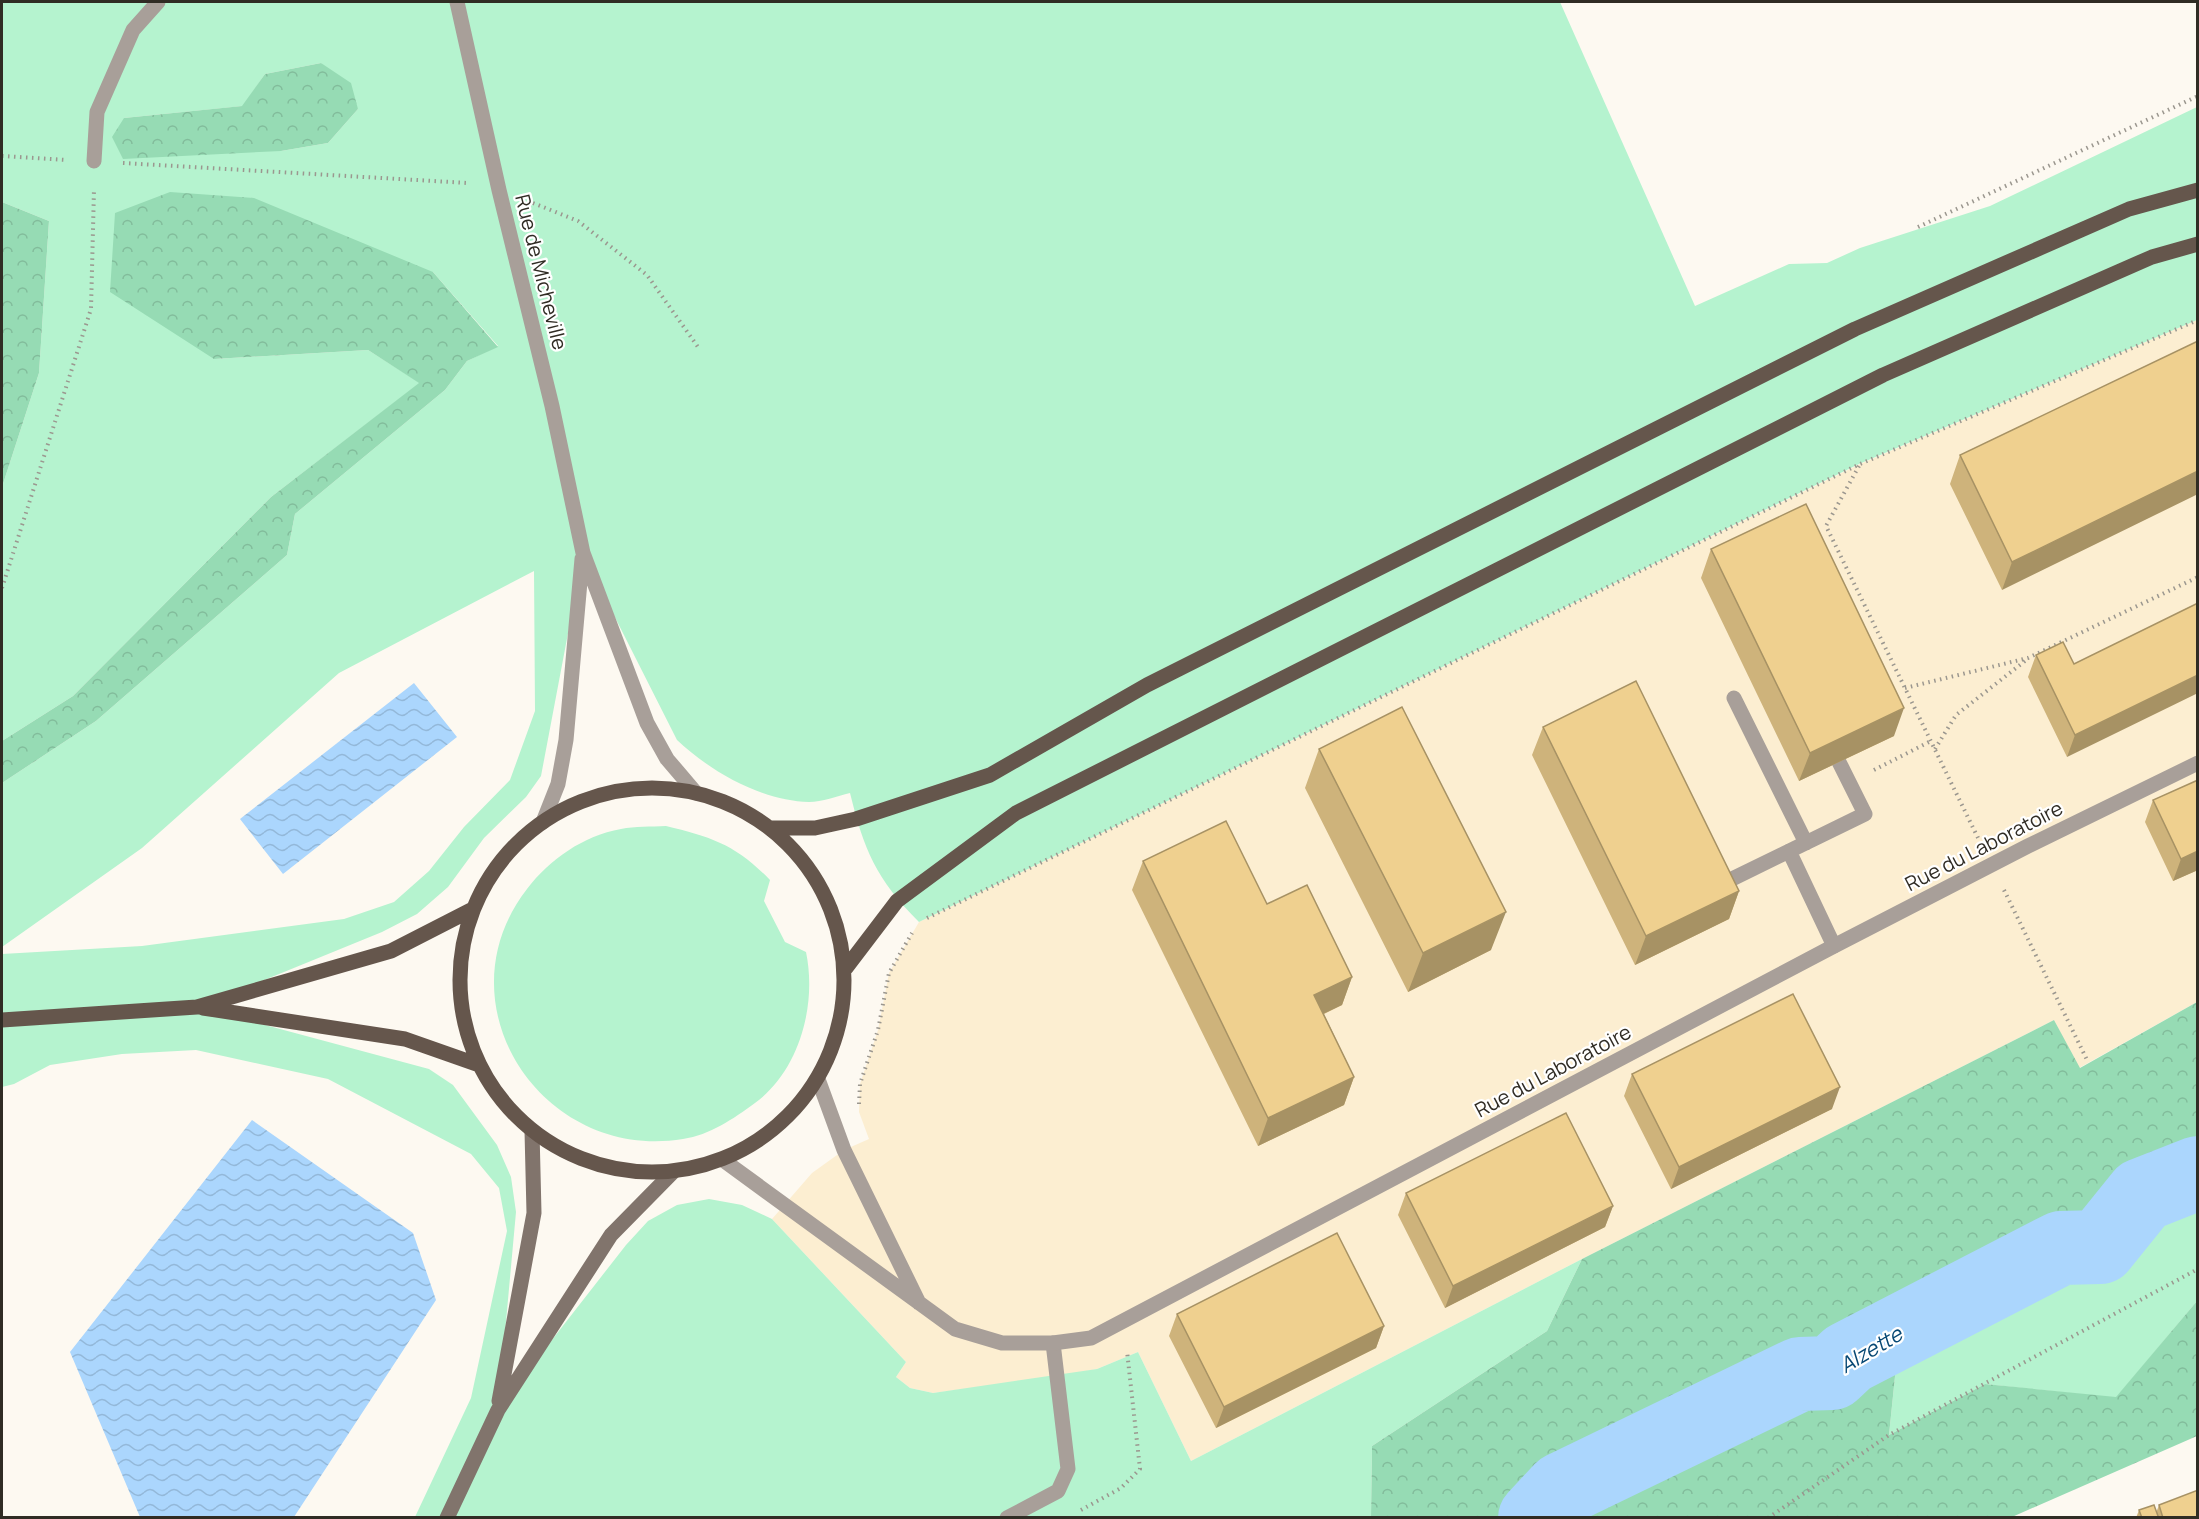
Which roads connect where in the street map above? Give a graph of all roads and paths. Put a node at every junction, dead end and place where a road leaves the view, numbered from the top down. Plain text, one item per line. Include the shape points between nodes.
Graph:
1 (158, 2) edge
2 (457, 2) edge
3 (2198, 96) edge
4 (2, 156) edge
5 (94, 161) junction
6 (499, 190) junction
7 (2198, 190) edge
8 (1918, 227) dead end
9 (2198, 244) edge
10 (2198, 320) edge
11 (698, 347) dead end
12 (1860, 464) junction
13 (583, 553) junction
14 (2198, 577) edge
15 (2, 588) edge
16 (2028, 658) junction
17 (1905, 688) junction
18 (1734, 698) dead end
19 (1930, 741) junction
20 (1935, 750) junction
21 (1839, 762) edge
22 (2198, 763) edge
23 (1849, 782) junction
24 (696, 793) junction
25 (543, 822) junction
26 (771, 828) junction
27 (1806, 843) junction
28 (1789, 851) junction
29 (1991, 865) junction
30 (1734, 878) edge
31 (472, 909) junction
32 (919, 922) dead end
33 (913, 932) dead end
34 (1834, 946) junction
35 (846, 968) junction
36 (197, 1007) junction
37 (2, 1020) edge
38 (2088, 1062) dead end
39 (479, 1065) junction
40 (818, 1079) junction
41 (859, 1112) dead end
42 (532, 1131) junction
43 (723, 1160) junction
44 (673, 1172) junction
45 (2198, 1269) edge
46 (921, 1306) junction
47 (1124, 1322) junction
48 (1053, 1343) junction
49 (498, 1410) junction
50 (1076, 1512) dead end
51 (447, 1518) edge
52 (1007, 1518) edge
53 (1768, 1518) edge

1 - 5 street via 133,30 97,112
2 - 6 street, Rue de Micheville
3 - 8 path
4 - 5 path
5 - 6 path via 462,182
5 - 15 path via 92,309
6 - 11 path via 578,221 647,275
6 - 13 street, Rue de Micheville
7 - 26 main road via 2129,209 1855,329 1147,685 990,775 856,819 815,828
9 - 35 main road via 2152,257 1883,375 1016,813 897,901
10 - 12 path
12 - 17 path via 1826,526
12 - 32 path
13 - 24 street, Rue de Micheville via 647,723 667,759
13 - 25 street, Rue de Micheville via 566,740 558,784
14 - 16 path
16 - 17 path
16 - 20 path via 1956,715
17 - 19 path
18 - 27 street
19 - 20 path
19 - 23 path
20 - 29 path
21 - 23 street
22 - 29 street, Rue du Laboratoire
23 - 27 street via 1865,814
24 - 25 main road via 643,788 591,798
24 - 26 main road via 736,806
25 - 31 main road via 501,860
26 - 35 main road via 809,867 834,915
27 - 28 street
28 - 30 street
28 - 34 street
29 - 34 street, Rue du Laboratoire
29 - 38 path
31 - 36 main road via 391,951
31 - 39 main road via 460,961 462,1015
33 - 41 path via 889,973 878,1030 860,1084
34 - 47 street, Rue du Laboratoire
35 - 40 main road via 840,1026
36 - 37 main road
36 - 39 main road via 405,1039
39 - 42 main road via 502,1101
40 - 43 main road via 777,1128
40 - 46 street via 844,1150
42 - 44 main road via 575,1157 623,1172
42 - 49 main road via 534,1213
43 - 44 main road
43 - 46 street, Rue du Laboratoire
44 - 49 main road via 611,1235
45 - 53 path via 1889,1435
46 - 48 street, Rue du Laboratoire via 955,1329 1002,1343
47 - 48 street, Rue du Laboratoire via 1091,1338
47 - 50 path via 1140,1469 1121,1488
48 - 52 street via 1068,1469 1058,1491
49 - 51 main road

